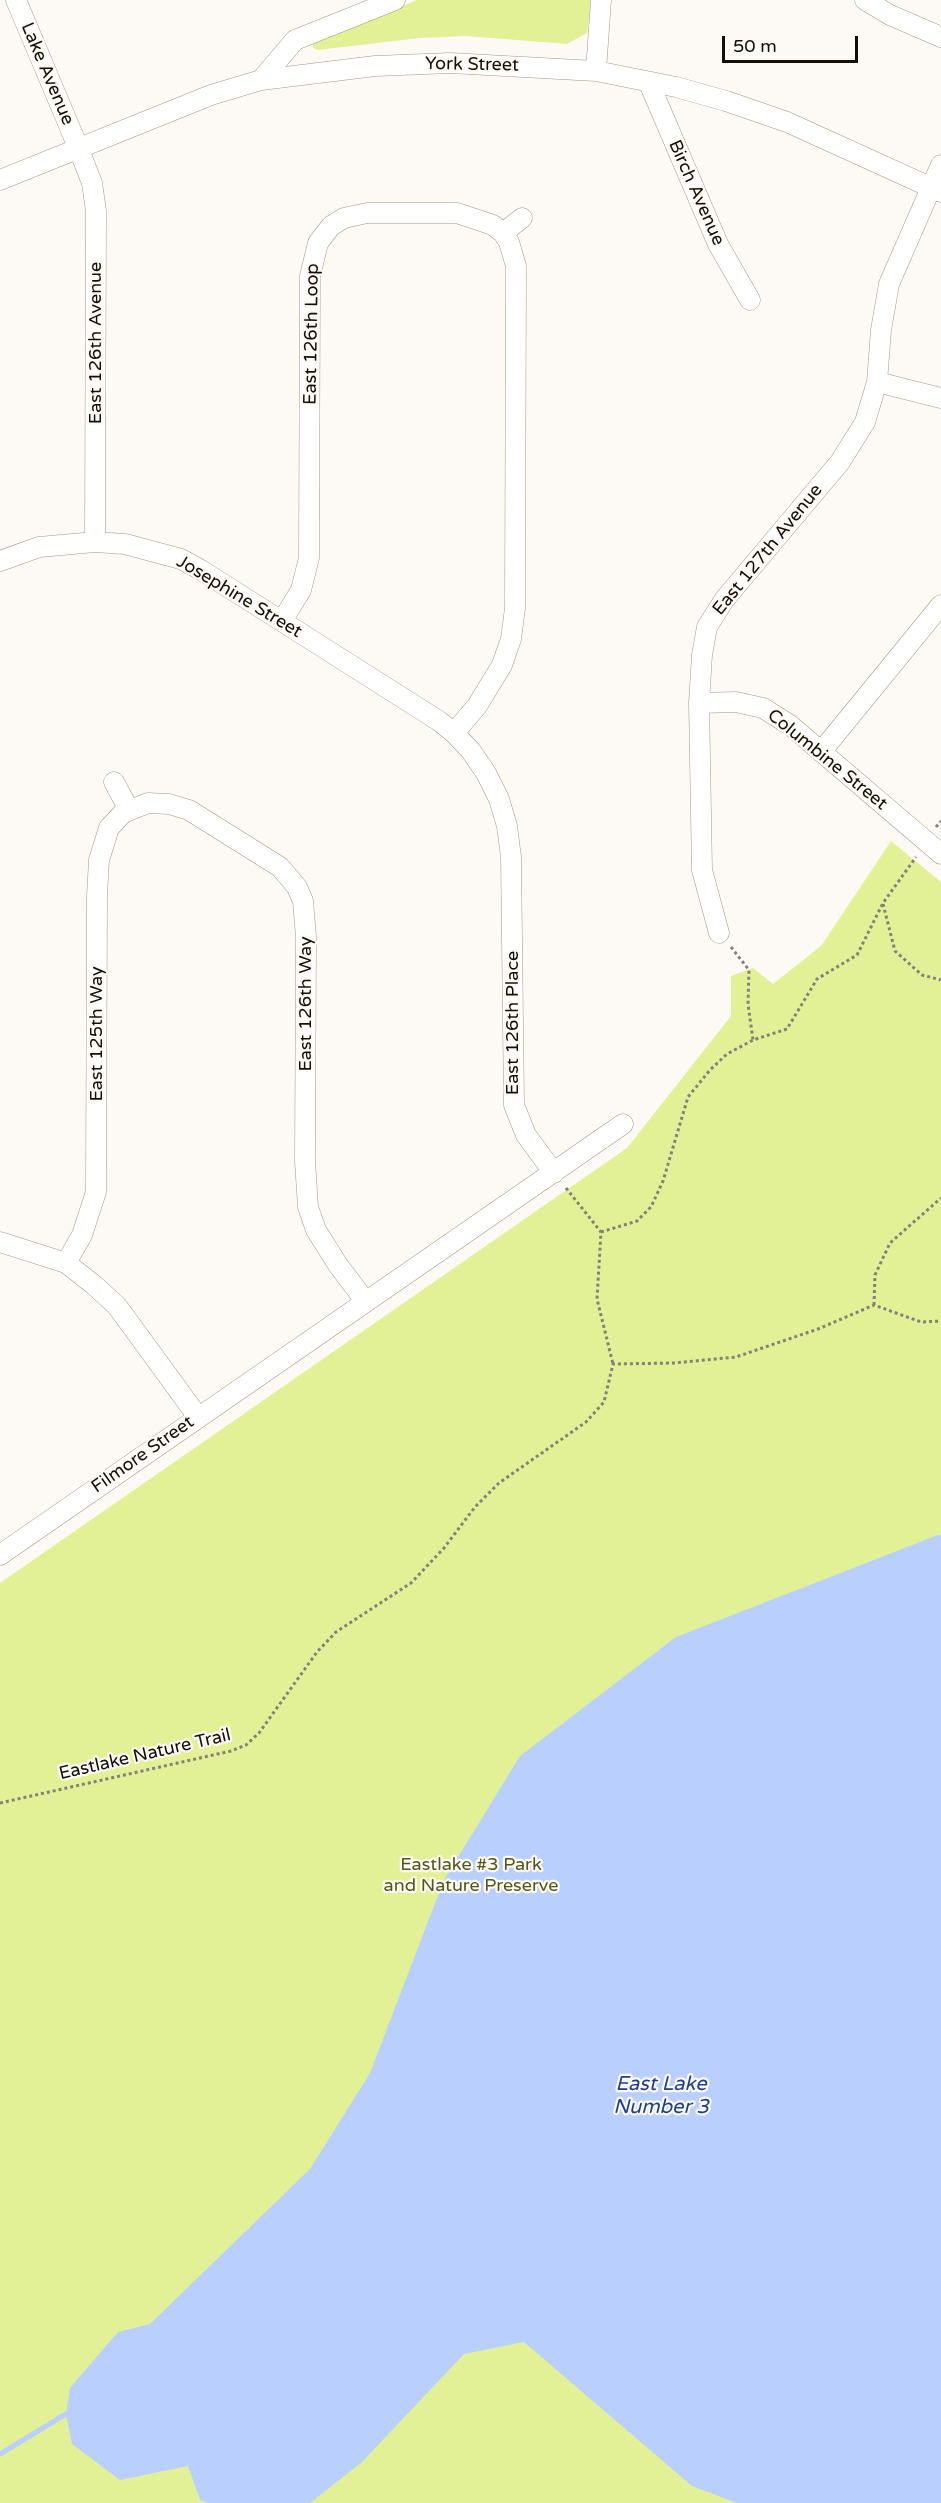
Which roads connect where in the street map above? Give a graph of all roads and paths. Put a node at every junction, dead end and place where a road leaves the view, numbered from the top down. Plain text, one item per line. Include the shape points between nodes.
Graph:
1 (16, 0) edge
2 (395, 0) edge
3 (601, 0) edge
4 (865, 0) edge
5 (941, 36) edge
6 (596, 71) junction
7 (261, 80) junction
8 (649, 83) junction
9 (78, 147) junction
10 (941, 165) edge
11 (0, 180) edge
12 (936, 190) edge
13 (522, 218) dead end
14 (503, 233) junction
15 (750, 300) dead end
16 (877, 382) junction
17 (941, 398) edge
18 (95, 542) junction
19 (0, 561) edge
20 (941, 605) edge
21 (282, 621) junction
22 (699, 703) junction
23 (454, 733) junction
24 (821, 752) junction
25 (114, 782) dead end
26 (129, 810) junction
27 (941, 821) edge
28 (934, 847) edge
29 (883, 903) junction
30 (719, 933) joint
31 (941, 981) edge
32 (753, 1040) junction
33 (623, 1124) dead end
34 (554, 1173) junction
35 (941, 1198) edge
36 (601, 1232) junction
37 (0, 1242) edge
38 (66, 1263) junction
39 (366, 1302) junction
40 (874, 1305) junction
41 (941, 1321) edge
42 (613, 1364) junction
43 (198, 1418) junction
44 (0, 1555) edge
45 (0, 1803) edge

1 - 9 street, Lake Avenue
2 - 7 street via 295,40
3 - 6 street
4 - 5 street
6 - 7 street, York Street via 450,63 375,66
6 - 8 street, York Street
7 - 9 street, York Street via 211,95
8 - 12 street, York Street via 726,100 787,122
8 - 15 street, Birch Avenue via 718,244
9 - 11 street, York Street
9 - 18 street, East 126th Avenue via 92,183 96,211
10 - 12 street
12 - 16 street, East 127th Avenue via 886,297
13 - 14 street
14 - 21 street, East 126th Loop via 482,220 457,213 367,213 344,218 331,226 318,243 310,276 309,558 301,590
14 - 23 street via 514,254 517,292 515,608 502,665 477,706
16 - 17 street
16 - 22 street, East 127th Avenue via 858,437 714,614 704,639
18 - 19 street, Josephine Street via 39,547
18 - 21 street, Josephine Street via 124,544 181,560
20 - 24 street
21 - 23 street, Josephine Street
22 - 24 street, Columbine Street via 736,702 764,708
22 - 30 street, East 127th Avenue via 702,870
23 - 34 street, East 126th Place via 486,772 507,826 512,868 514,1105 526,1135
24 - 28 street, Columbine Street
25 - 26 street
26 - 38 street, East 125th Way via 109,828 99,860 96,1192 86,1226
26 - 39 street, East 126th Way via 148,803 189,810 280,867 297,887 303,901 306,937 308,1207 316,1230
27 - 28 path
28 - 29 path
29 - 31 path via 895,951 922,975
29 - 32 path via 857,955 817,979 788,1029
30 - 32 path via 749,970
32 - 36 path via 727,1054 688,1098 663,1181 651,1207 637,1221
33 - 34 street
34 - 36 path
34 - 39 street
35 - 40 path via 890,1243 875,1275
36 - 42 path via 597,1299
37 - 38 street
38 - 43 street via 117,1306
39 - 43 street, Filmore Street
40 - 41 path via 921,1322
40 - 42 path via 736,1357 674,1364
42 - 45 path, Eastlake Nature Trail via 604,1402 586,1422 499,1483 411,1583 336,1632 316,1652 259,1733 246,1744 231,1751
43 - 44 street, Filmore Street

